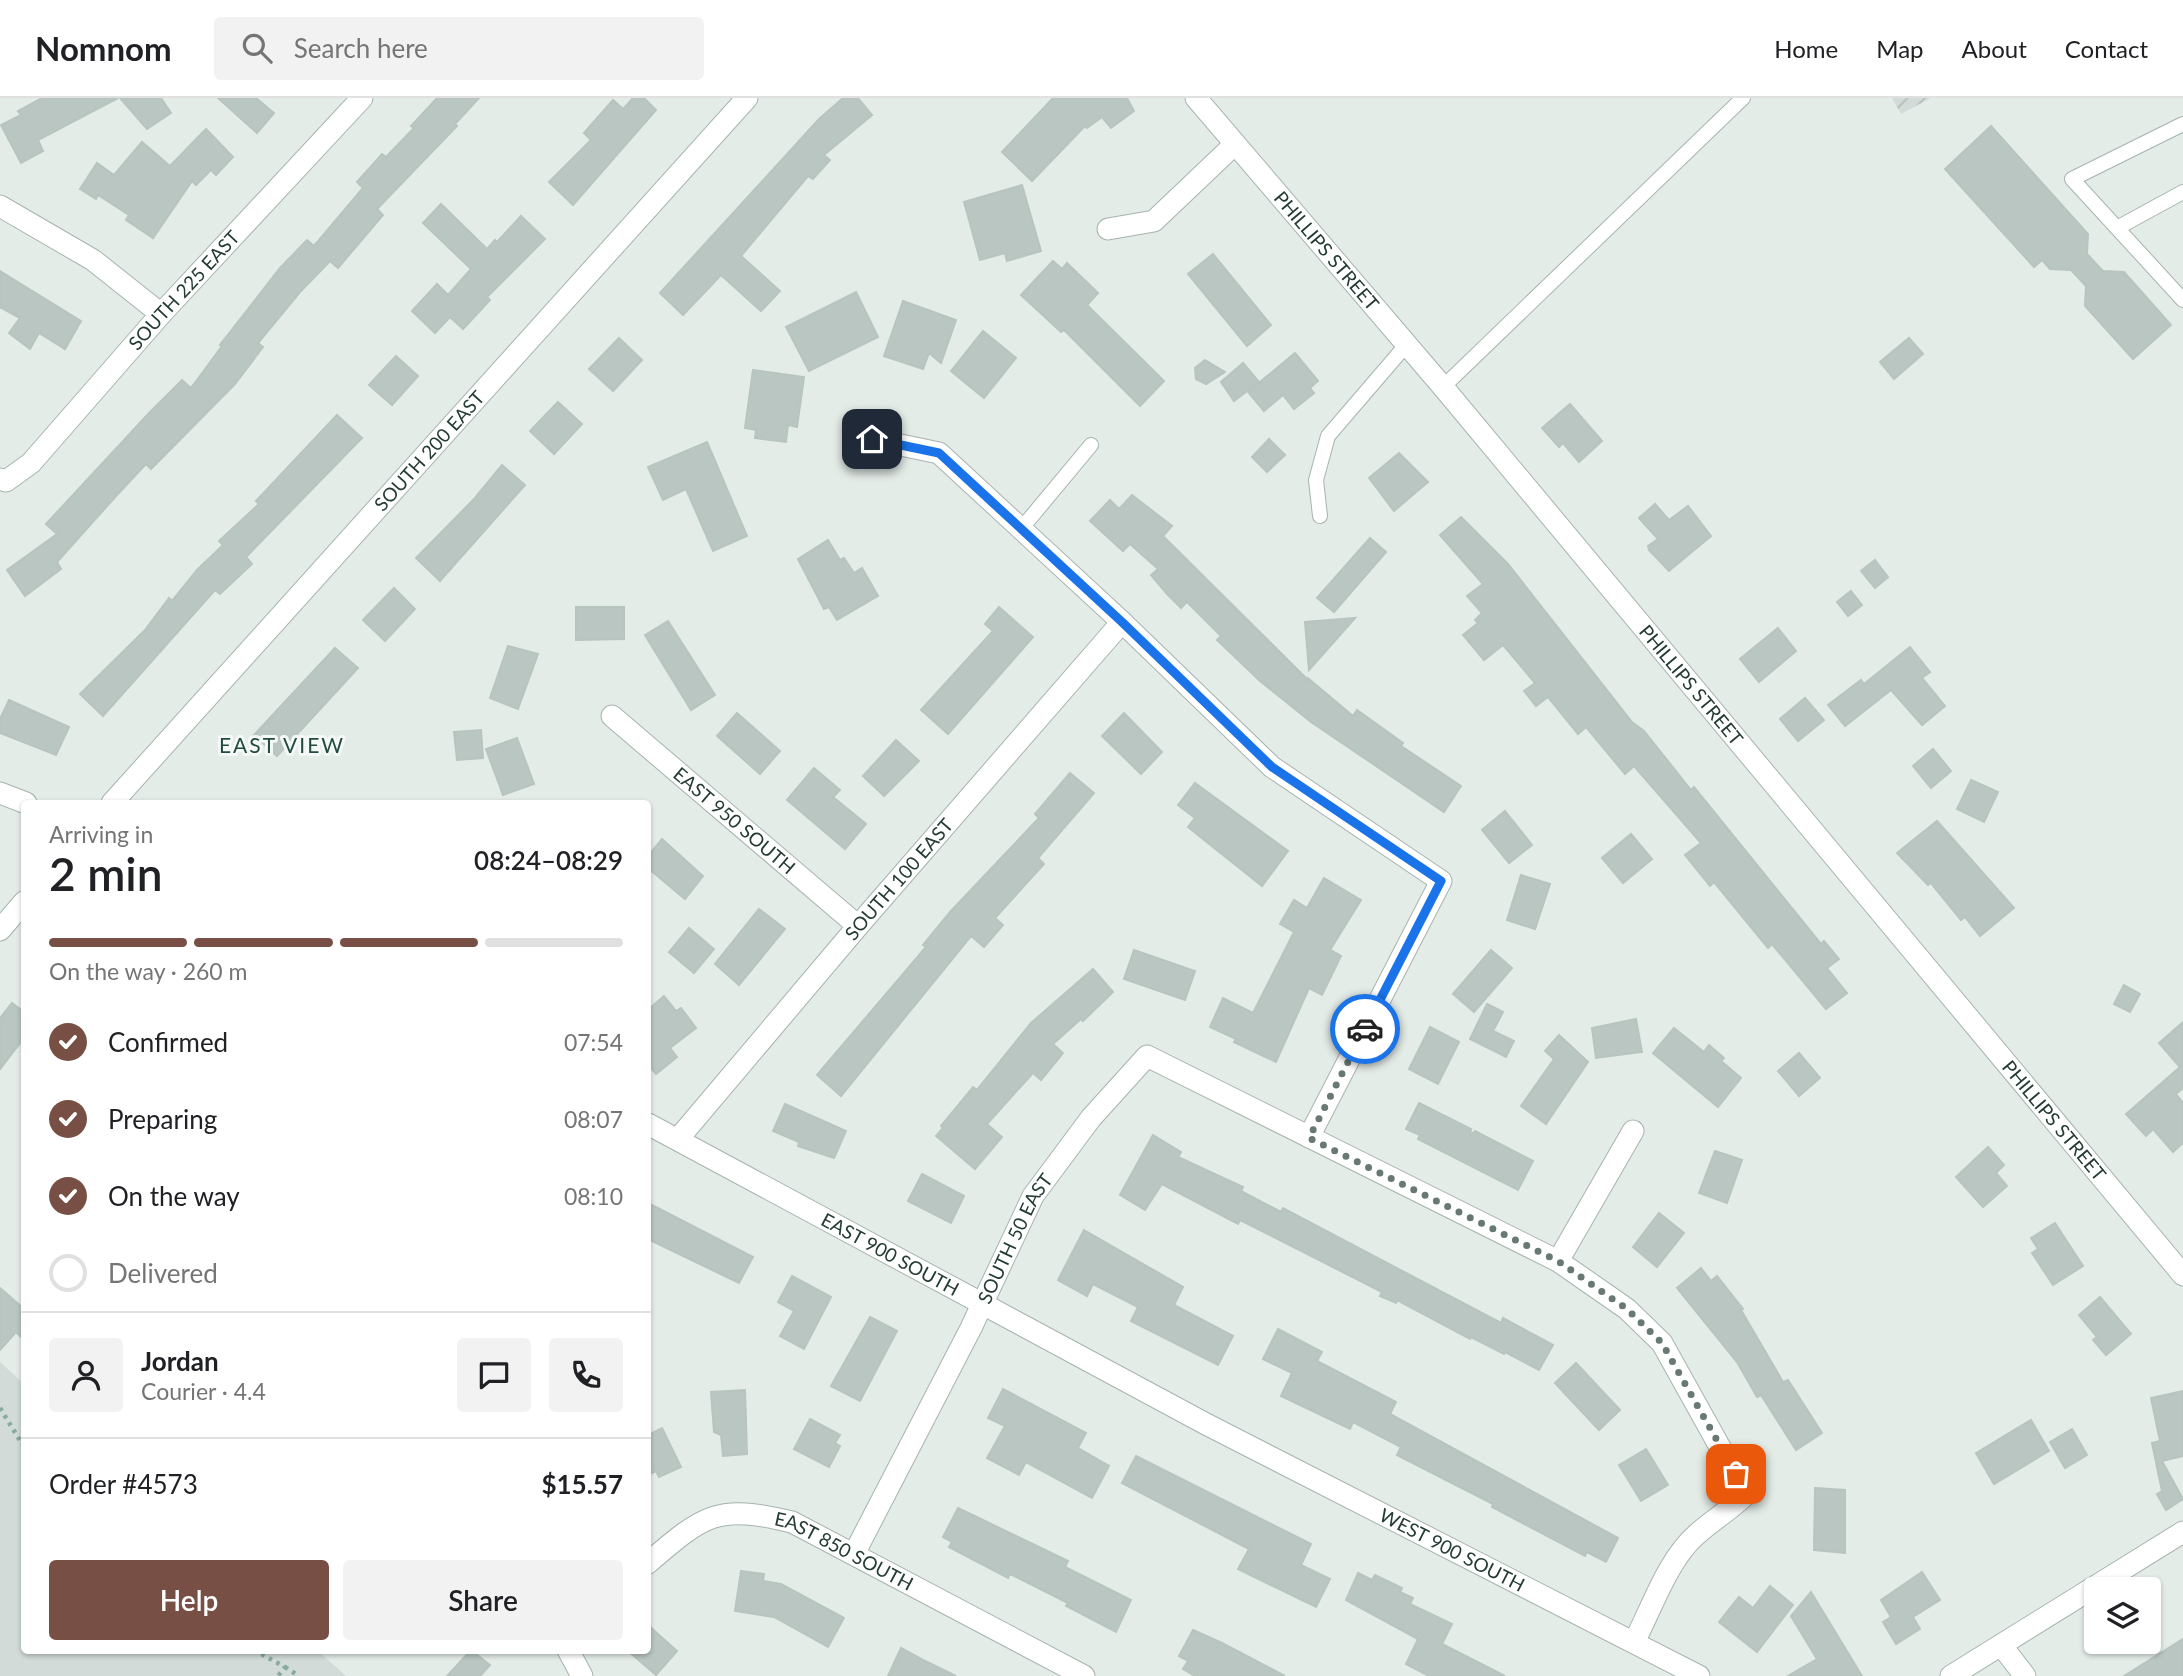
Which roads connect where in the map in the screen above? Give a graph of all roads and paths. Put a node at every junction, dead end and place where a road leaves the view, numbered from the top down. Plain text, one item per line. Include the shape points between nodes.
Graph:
1 (362, 98) edge
2 (747, 98) edge
3 (1196, 98) edge
4 (1743, 98) edge
5 (2183, 124) edge
6 (1236, 144) junction
7 (2183, 192) edge
8 (0, 206) edge
9 (2117, 228) junction
10 (1108, 229) dead end
11 (2183, 300) edge
12 (162, 314) junction
13 (1407, 344) junction
14 (1443, 387) junction
15 (872, 439) dead end
16 (1091, 445) dead end
17 (3, 480) edge
18 (1320, 516) dead end
19 (1022, 528) junction
20 (1122, 622) junction
21 (611, 716) dead end
22 (0, 793) edge
23 (115, 800) edge
24 (21, 801) edge
25 (21, 906) edge
26 (858, 926) junction
27 (0, 930) edge
28 (651, 1126) edge
29 (1633, 1131) dead end
30 (1309, 1138) junction
31 (678, 1139) junction
32 (1558, 1261) junction
33 (2183, 1275) edge
34 (982, 1305) junction
35 (0, 1408) edge
36 (1206, 1424) joint
37 (21, 1442) edge
38 (2183, 1532) edge
39 (855, 1552) junction
40 (651, 1561) edge
41 (1634, 1642) junction
42 (2001, 1645) junction
43 (261, 1654) edge
44 (570, 1654) edge
45 (285, 1667) junction
46 (278, 1676) edge
47 (299, 1676) edge
48 (582, 1676) edge
49 (1084, 1676) edge
50 (1699, 1676) edge
51 (1951, 1676) edge
52 (2025, 1676) edge

1 - 12 street, SOUTH 225 EAST
2 - 23 street, SOUTH 200 EAST
3 - 6 street, PHILLIPS STREET
4 - 14 lane
5 - 9 lane via 2073,179
6 - 10 street via 1154,221
6 - 13 street, PHILLIPS STREET
7 - 9 lane
8 - 12 street via 93,260
9 - 11 lane
12 - 17 street, SOUTH 225 EAST via 31,463
13 - 14 street, PHILLIPS STREET
13 - 18 lane via 1328,436 1316,480
14 - 33 street, PHILLIPS STREET
15 - 19 street via 939,453
16 - 19 lane
19 - 20 street
20 - 26 street, SOUTH 100 EAST
20 - 30 street via 1272,767 1441,881
21 - 26 street, EAST 950 SOUTH
22 - 24 street
25 - 27 street
26 - 31 street, SOUTH 100 EAST
28 - 31 street, EAST 900 SOUTH
29 - 32 street
30 - 32 street
30 - 34 street, SOUTH 50 EAST via 1147,1056 1091,1118 1033,1196
31 - 34 street, EAST 900 SOUTH
32 - 41 street via 1627,1309 1662,1343 1746,1494 1696,1535 1679,1556
34 - 36 street, EAST 900 SOUTH
34 - 39 street, SOUTH 50 EAST
35 - 37 path
36 - 41 street, WEST 900 SOUTH
38 - 42 street
39 - 40 street, EAST 850 SOUTH via 792,1522 750,1512 716,1515
39 - 49 street, EAST 850 SOUTH
41 - 50 street, WEST 900 SOUTH
42 - 51 street
42 - 52 street
43 - 45 path
44 - 48 street
45 - 46 path
45 - 47 path

